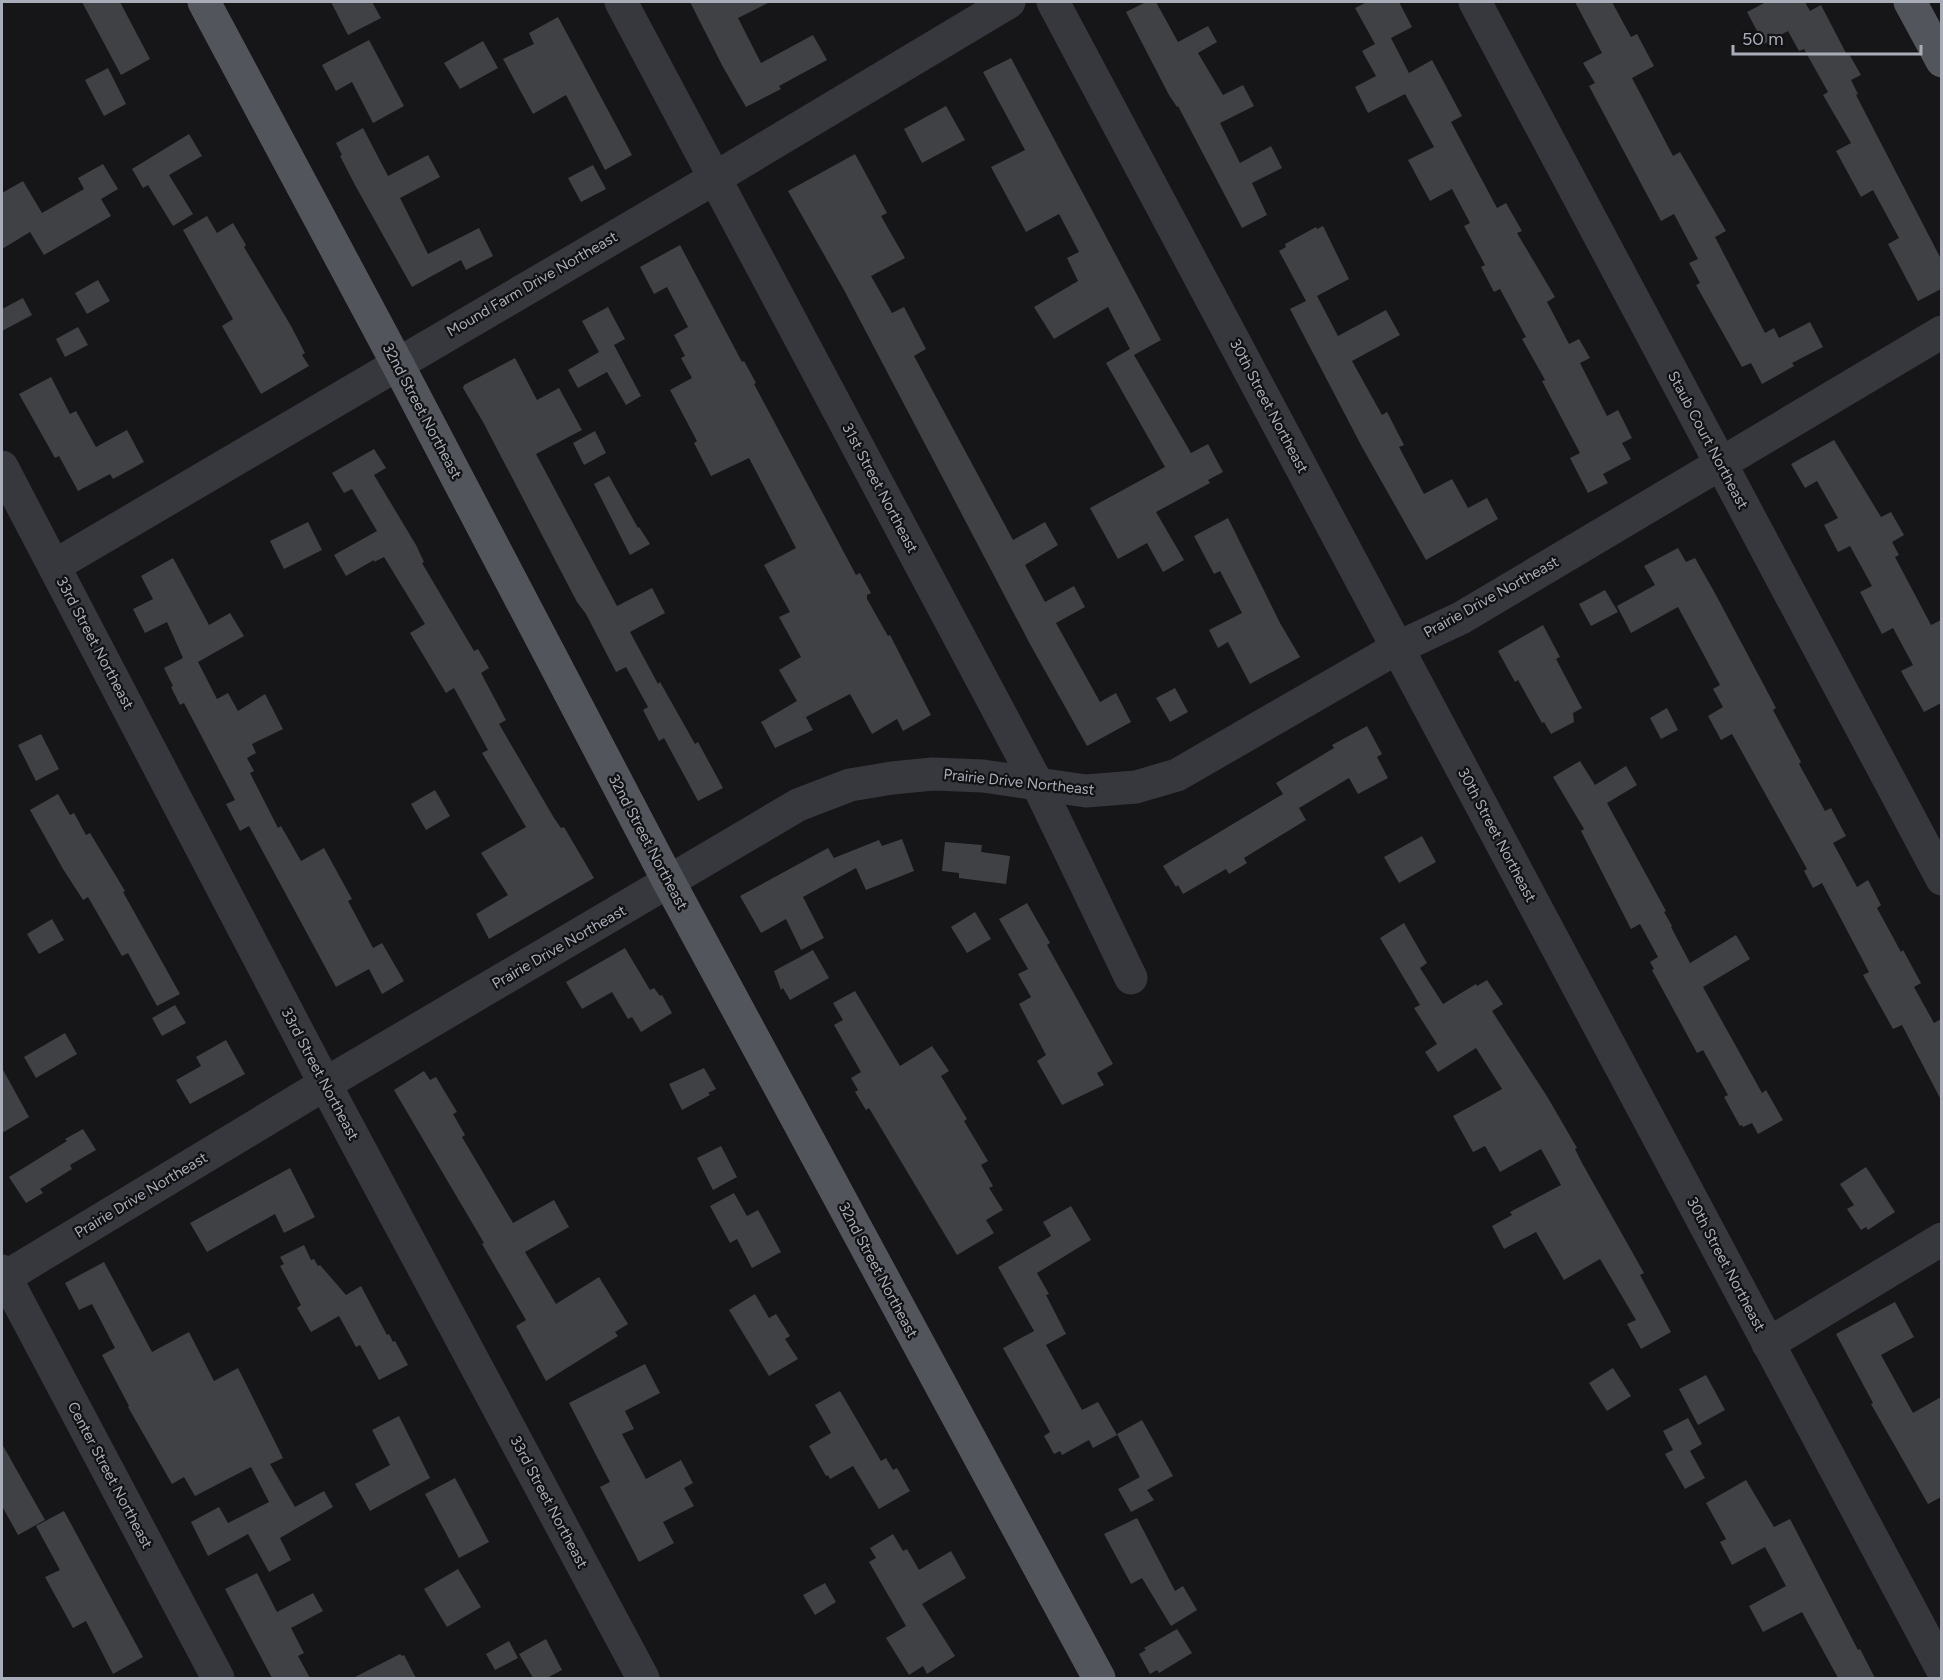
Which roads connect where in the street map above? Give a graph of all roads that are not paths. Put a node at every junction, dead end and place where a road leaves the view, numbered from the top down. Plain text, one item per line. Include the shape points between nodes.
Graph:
1 (204, 2) edge
2 (621, 2) edge
3 (1009, 2) edge
4 (1053, 2) edge
5 (1475, 2) edge
6 (1910, 2) edge
7 (1941, 61) edge
8 (715, 177) junction
9 (1941, 332) edge
10 (397, 363) junction
11 (1721, 463) junction
12 (2, 466) edge
13 (54, 566) junction
14 (1397, 648) junction
15 (1038, 785) junction
16 (1941, 879) edge
17 (669, 882) junction
18 (1131, 978) dead end
19 (325, 1083) junction
20 (1941, 1239) edge
21 (2, 1276) edge
22 (1768, 1344) junction
23 (1941, 1669) edge
24 (218, 1678) edge
25 (643, 1678) edge
26 (1099, 1678) edge

1 - 10 main road, 32nd Street Northeast
2 - 8 street, 31st Street Northeast
3 - 8 street, Mound Farm Drive Northeast
4 - 14 street, 30th Street Northeast
5 - 11 street, Staub Court Northeast
6 - 7 main road
8 - 10 street, Mound Farm Drive Northeast
8 - 15 street, 31st Street Northeast
9 - 11 street, Prairie Drive Northeast
10 - 13 street, Mound Farm Drive Northeast
10 - 17 main road, 32nd Street Northeast
11 - 14 street, Prairie Drive Northeast via 1461,618
11 - 16 street, Staub Court Northeast
12 - 13 street, 33rd Street Northeast
13 - 19 street, 33rd Street Northeast
14 - 15 street, Prairie Drive Northeast via 1177,775 1136,787 1086,791
14 - 22 street, 30th Street Northeast
15 - 17 street, Prairie Drive Northeast via 983,776 933,774 850,785 798,805
15 - 18 street, 31st Street Northeast
17 - 19 street, Prairie Drive Northeast
17 - 26 main road, 32nd Street Northeast
19 - 21 street, Prairie Drive Northeast
19 - 25 street, 33rd Street Northeast
20 - 22 street
21 - 24 street, Center Street Northeast
22 - 23 street, 30th Street Northeast

